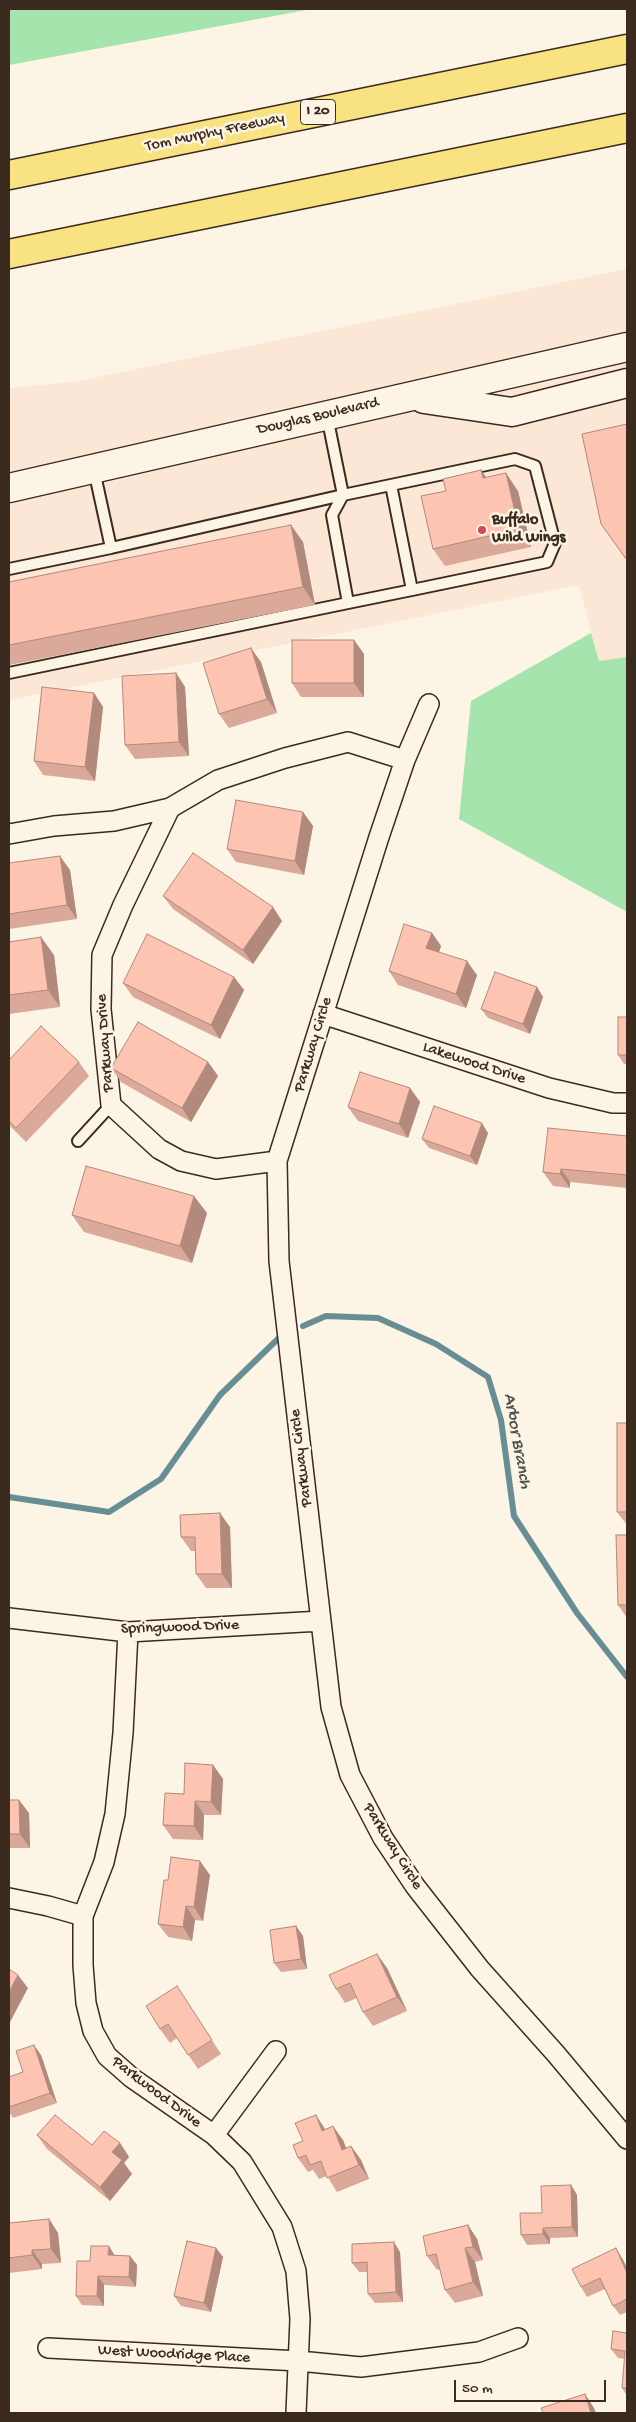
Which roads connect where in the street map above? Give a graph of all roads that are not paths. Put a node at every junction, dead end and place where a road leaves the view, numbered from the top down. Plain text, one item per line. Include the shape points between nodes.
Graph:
1 (627, 49) edge
2 (627, 128) edge
3 (9, 175) edge
4 (9, 254) edge
5 (627, 347) edge
6 (627, 383) edge
7 (408, 397) junction
8 (327, 416) junction
9 (94, 468) junction
10 (391, 485) junction
11 (9, 488) edge
12 (343, 495) junction
13 (111, 548) junction
14 (9, 569) edge
15 (412, 590) junction
16 (348, 604) junction
17 (9, 673) edge
18 (429, 704) dead end
19 (404, 760) junction
20 (170, 808) junction
21 (9, 834) edge
22 (323, 1014) junction
23 (627, 1103) edge
24 (111, 1105) junction
25 (78, 1141) dead end
26 (277, 1162) junction
27 (9, 1618) edge
28 (321, 1621) junction
29 (128, 1632) junction
30 (9, 1898) edge
31 (84, 1916) junction
32 (276, 2051) dead end
33 (214, 2135) junction
34 (627, 2139) edge
35 (518, 2338) dead end
36 (48, 2348) dead end
37 (299, 2361) junction
38 (296, 2413) edge

1 - 3 highway, Tom Murphy Freeway / I 20
2 - 4 highway
5 - 7 main road, Douglas Boulevard
6 - 7 main road via 512,412
7 - 8 main road, Douglas Boulevard
8 - 9 main road, Douglas Boulevard
8 - 12 lane
9 - 11 main road, Douglas Boulevard
9 - 13 lane
10 - 12 lane
10 - 15 lane
10 - 15 lane via 515,459 535,466 555,543 547,562
12 - 13 lane
12 - 16 lane via 332,515
13 - 14 lane
15 - 16 lane
16 - 17 lane
18 - 19 street, Parkway Circle
19 - 20 street via 348,742 218,780
19 - 22 street, Parkway Circle
20 - 21 street via 114,821
20 - 24 street, Parkway Drive via 102,955 101,1009
22 - 23 street, Lakewood Drive via 549,1088 613,1103
22 - 26 street, Parkway Circle
24 - 25 lane
24 - 26 street, Parkway Drive via 159,1149 182,1161 216,1169
26 - 28 street, Parkway Circle via 279,1261
27 - 29 street, Springwood Drive
28 - 29 street, Springwood Drive
28 - 34 street, Parkway Circle via 331,1707 350,1775 383,1838 415,1886 480,1969
29 - 31 street, Parkwood Drive via 115,1814 104,1862
30 - 31 street
31 - 33 street, Parkwood Drive via 86,2003 93,2031 107,2056 132,2078
32 - 33 street
33 - 37 street, Parkwood Drive via 242,2162 282,2227 296,2271
35 - 37 street, West Woodridge Place via 478,2352 432,2360 361,2367
36 - 37 street, West Woodridge Place
37 - 38 street, Parkwood Drive

